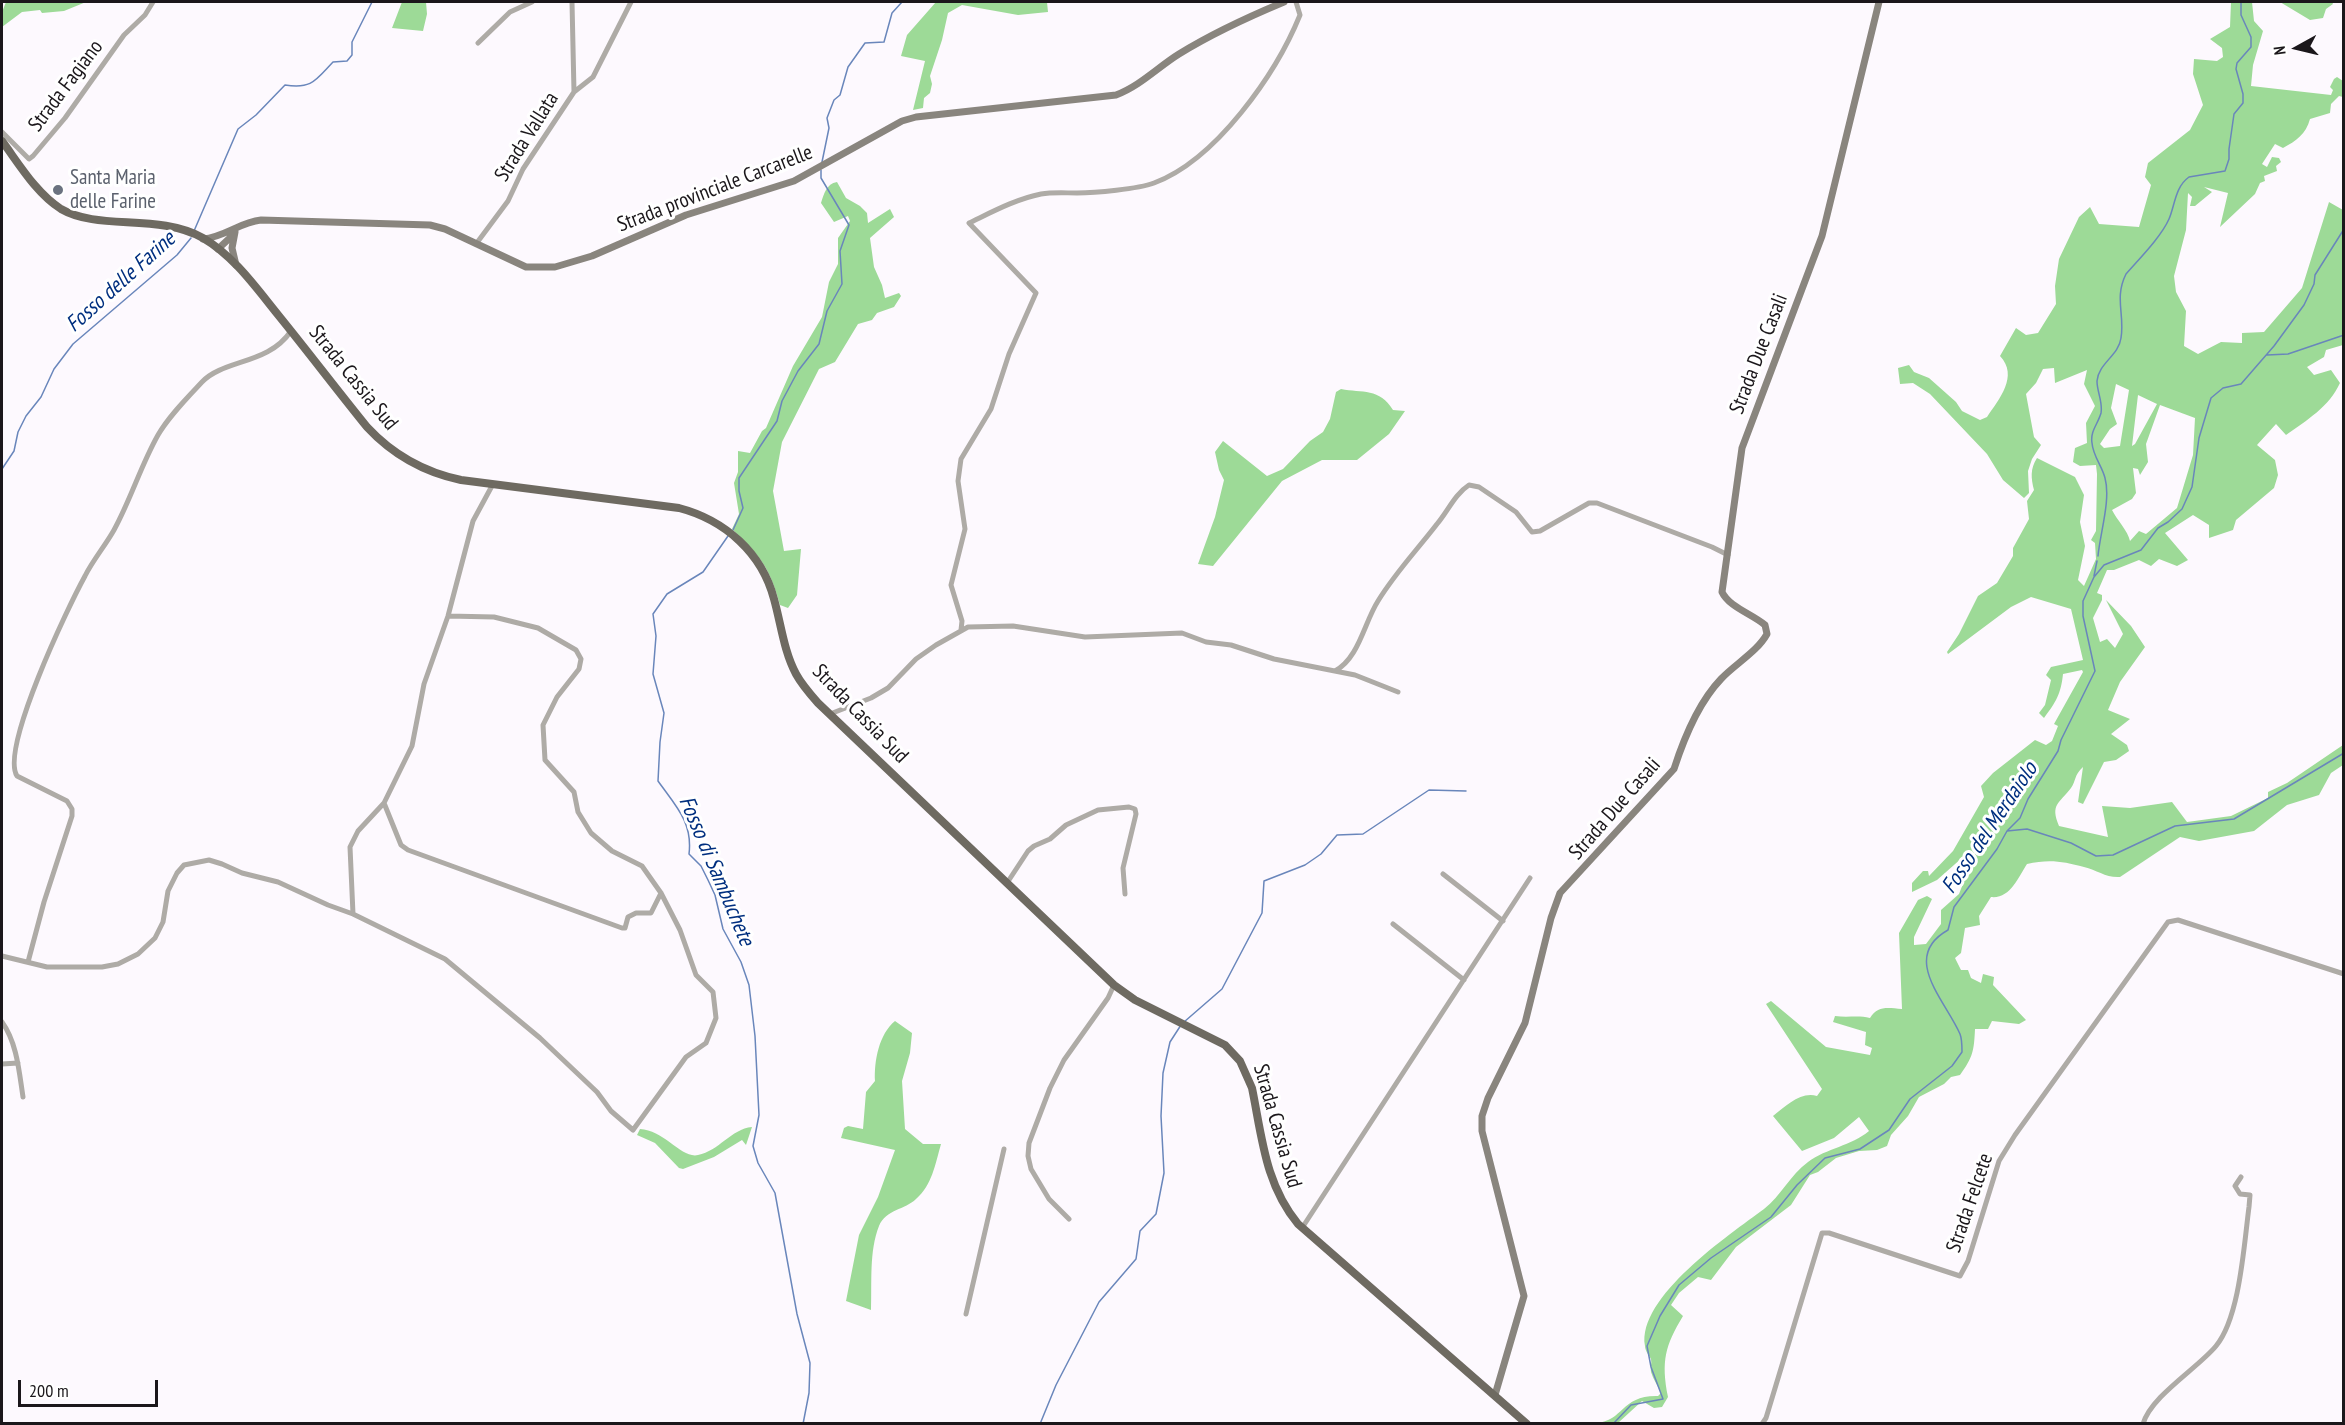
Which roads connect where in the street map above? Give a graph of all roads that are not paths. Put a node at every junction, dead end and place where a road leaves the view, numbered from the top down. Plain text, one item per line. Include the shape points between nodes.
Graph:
1 (153, 2) edge
2 (532, 2) edge
3 (572, 2) edge
4 (632, 2) edge
5 (1284, 2) edge
6 (1296, 2) edge
7 (1880, 2) edge
8 (478, 43) dead end
9 (574, 93) junction
10 (2, 132) edge
11 (2, 141) edge
12 (232, 232) junction
13 (200, 237) junction
14 (476, 244) junction
15 (218, 249) junction
16 (237, 267) junction
17 (291, 331) junction
18 (493, 484) junction
19 (1728, 555) junction
20 (448, 616) junction
21 (961, 630) junction
22 (1335, 672) junction
23 (1398, 692) dead end
24 (830, 714) junction
25 (384, 803) junction
26 (1443, 874) dead end
27 (1530, 878) dead end
28 (1007, 883) junction
29 (661, 893) junction
30 (1125, 894) dead end
31 (353, 914) junction
32 (1503, 921) junction
33 (1394, 924) dead end
34 (2, 956) edge
35 (28, 962) junction
36 (2343, 974) edge
37 (1464, 980) junction
38 (1114, 985) junction
39 (2, 1022) edge
40 (18, 1063) junction
41 (2, 1064) edge
42 (23, 1096) dead end
43 (1004, 1149) dead end
44 (2241, 1177) dead end
45 (1069, 1219) dead end
46 (1302, 1228) junction
47 (966, 1314) dead end
48 (1494, 1395) junction
49 (1527, 1424) edge
50 (1762, 1424) edge
51 (2143, 1424) edge

1 - 10 street, Strada Fagiano via 33,156 29,159
2 - 8 street via 510,12
3 - 9 street, Strada Vallata
4 - 9 street via 593,77
5 - 14 street, Strada provinciale Carcarelle via 1226,27 1116,95 916,117 888,127 816,170 784,184 686,215 592,256 555,267 526,267
6 - 21 street via 1300,15 1267,80 1216,141 1177,171 1153,184 1042,194 969,223 1036,293 1009,354 998,393 958,468 965,529 951,585
7 - 19 street, Strada Due Casali via 1822,236 1742,448
9 - 14 street, Strada Vallata
11 - 13 main road, Strada Cassia Sud via 40,191 70,213 149,222
12 - 13 street
12 - 14 street, Strada provinciale Carcarelle via 241,225 261,220 430,225
12 - 15 street
12 - 16 street
13 - 15 main road, Strada Cassia Sud
15 - 16 main road, Strada Cassia Sud
16 - 17 main road, Strada Cassia Sud
17 - 18 main road, Strada Cassia Sud via 366,427 392,452 432,472
17 - 35 street via 267,352 209,375 162,429 115,529 85,575 50,652 22,721 14,771 67,801 72,816
18 - 20 street via 473,521
18 - 24 main road, Strada Cassia Sud via 679,508 730,533 750,552 771,587 795,674
19 - 22 street via 1597,503 1589,503 1532,532 1516,513 1479,487 1469,485 1402,566 1377,602 1344,665
19 - 48 street, Strada Due Casali via 1722,592 1765,625 1767,634 1714,688 1682,745 1674,769 1560,892 1525,1023 1482,1116 1482,1131 1524,1296
20 - 25 street via 424,684 412,746
20 - 29 street via 494,617 527,625 576,650 581,659 579,669 557,697 543,724 545,760 574,792 578,812 591,833 612,851 642,866
21 - 22 street via 1013,626 1085,637 1182,633
21 - 24 street via 916,659 888,688
22 - 23 street via 1362,677
24 - 28 main road, Strada Cassia Sud
25 - 29 street via 401,845 408,850 622,928 628,917 636,913 651,914
25 - 31 street via 358,831 350,847
26 - 32 street
27 - 32 street
28 - 30 street via 1028,851 1066,825 1098,810 1129,807 1135,808 1123,868
28 - 38 main road, Strada Cassia Sud
29 - 31 street via 696,975 713,992 716,1018 706,1043 687,1057 633,1130 540,1038 445,959
31 - 35 street via 278,882 210,860 184,865 177,873 168,891 163,922 155,938 138,954 102,967 47,967
32 - 37 street
33 - 37 street
34 - 35 street
36 - 50 street, Strada Felcete via 2178,920 2168,922 1999,1161 1960,1276 1822,1233
37 - 46 street
38 - 45 street via 1064,1060 1029,1143 1031,1169 1049,1199
38 - 46 main road, Strada Cassia Sud via 1135,1000 1216,1038 1234,1053 1252,1088 1275,1190
39 - 40 street
40 - 41 street
40 - 42 street
43 - 47 street
44 - 51 street via 2235,1186 2240,1194 2250,1195 2249,1207 2238,1291 2226,1330 2217,1346 2160,1399
46 - 48 main road, Strada Cassia Sud
48 - 49 main road, Strada Cassia Sud

